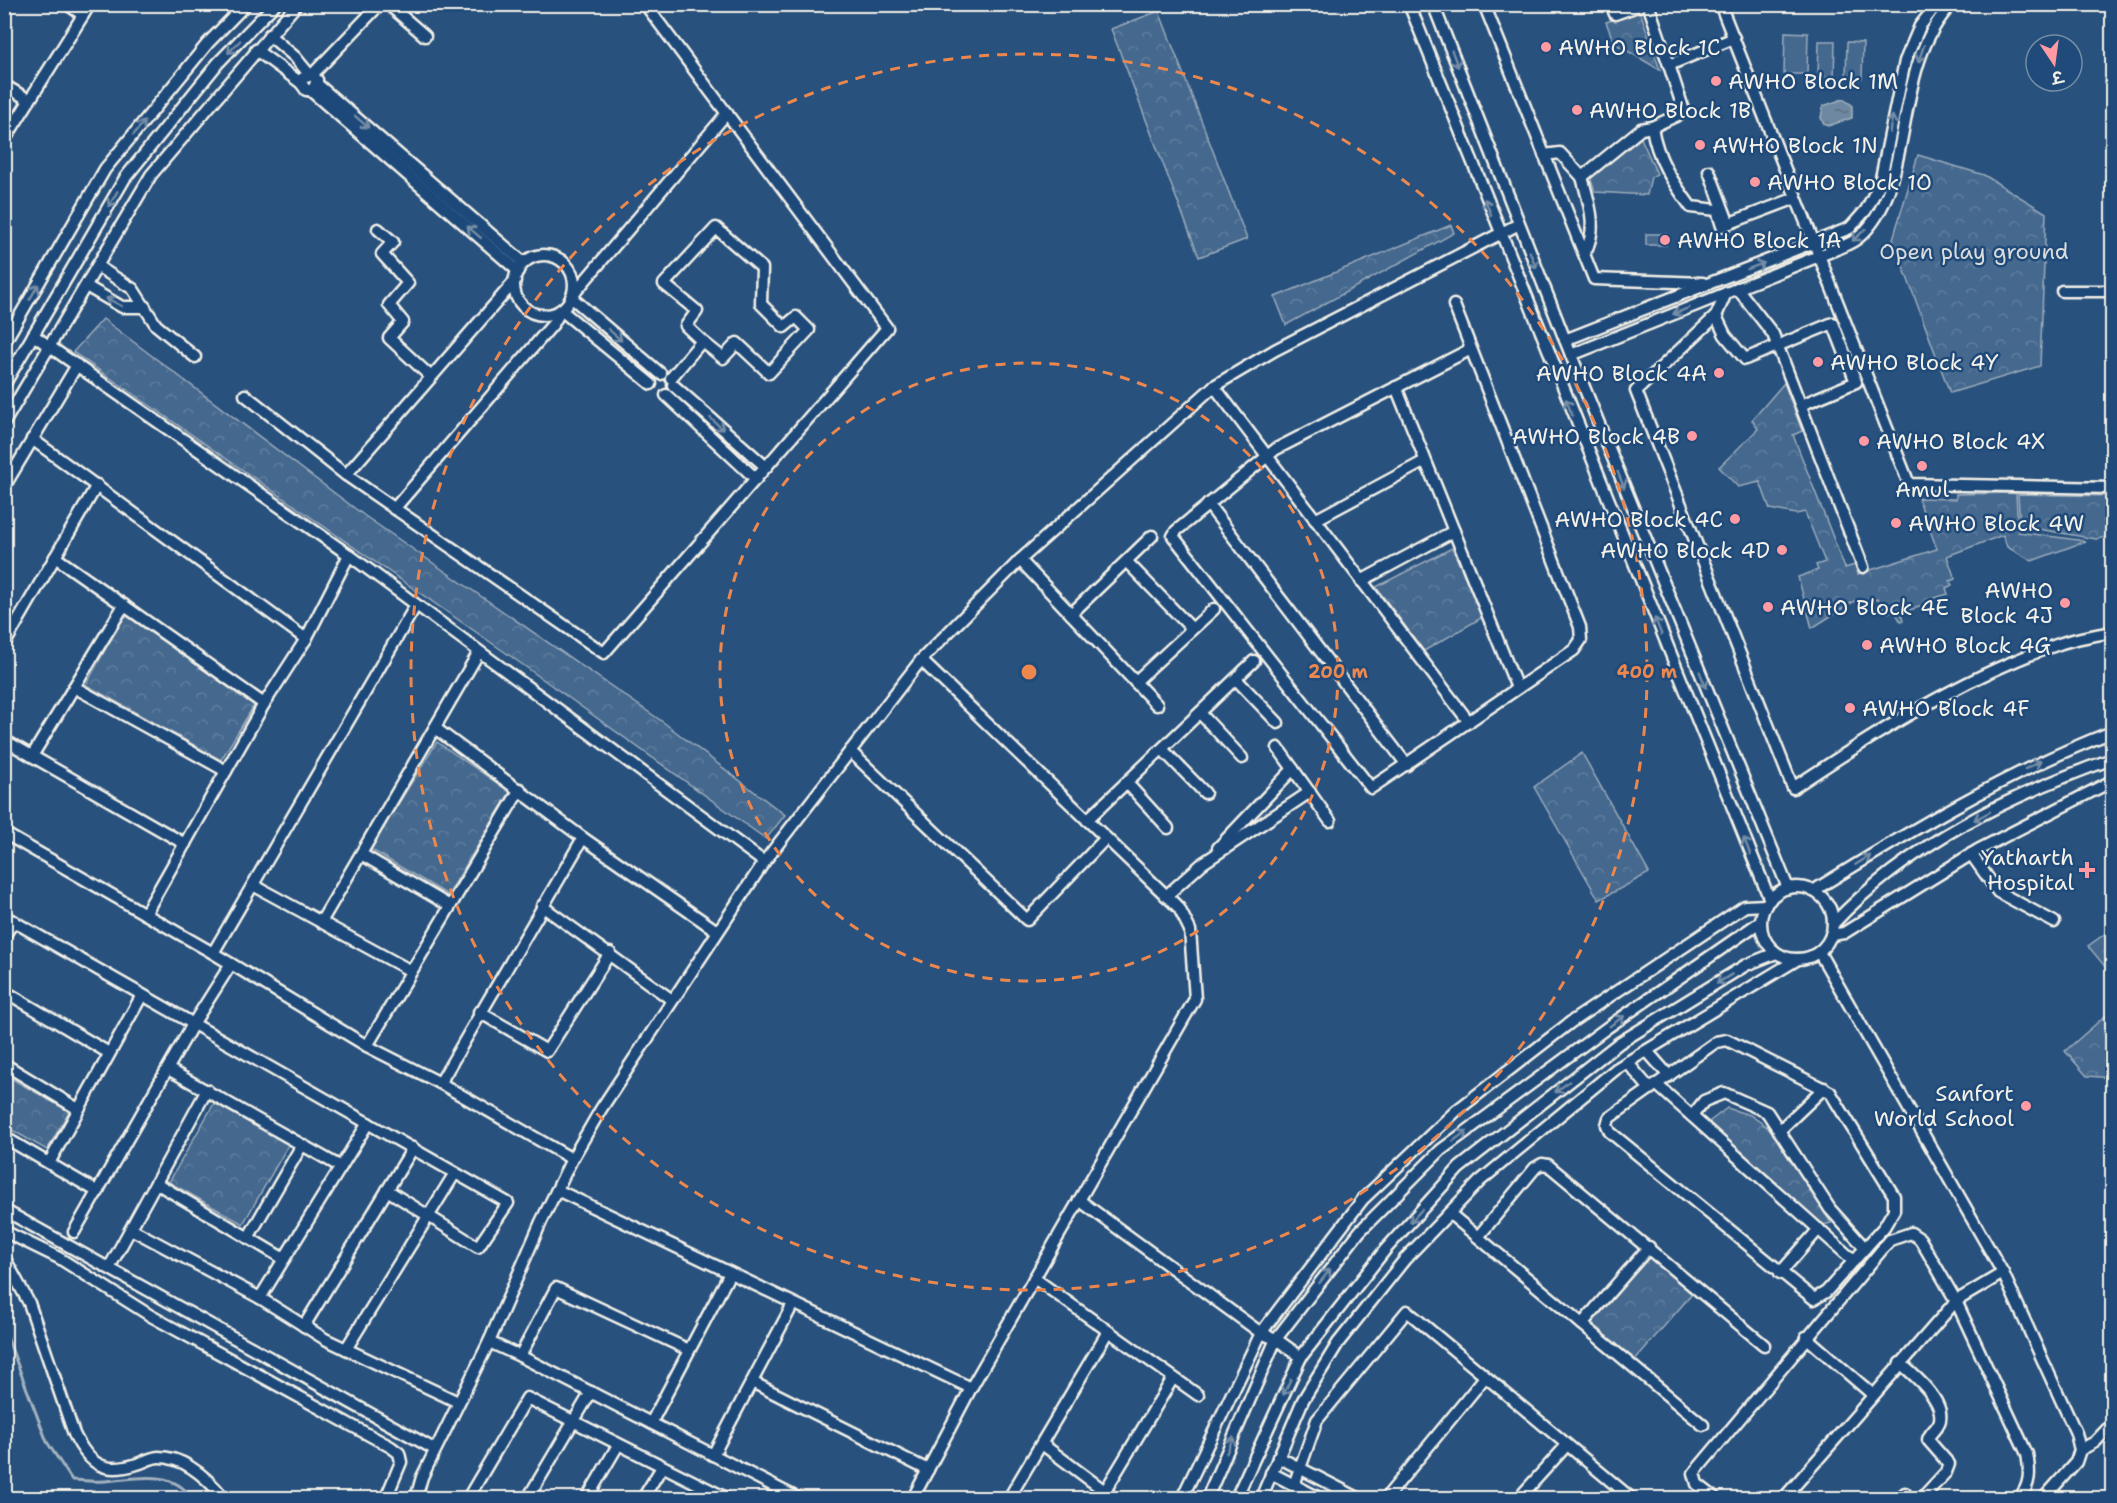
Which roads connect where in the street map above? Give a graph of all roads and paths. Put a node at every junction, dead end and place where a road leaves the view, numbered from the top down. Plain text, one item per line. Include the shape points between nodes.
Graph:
1 (67, 4) edge
2 (90, 4) edge
3 (246, 4) edge
4 (275, 4) edge
5 (297, 4) edge
6 (380, 4) edge
7 (388, 4) edge
8 (645, 4) edge
9 (1409, 4) edge
10 (1433, 4) edge
11 (1484, 4) edge
12 (1611, 4) edge
13 (1643, 4) edge
14 (1648, 4) edge
15 (1720, 4) edge
16 (1937, 4) edge
17 (1952, 4) edge
18 (83, 15) junction
19 (270, 35) junction
20 (425, 36) dead end
21 (1734, 38) junction
22 (256, 50) junction
23 (1669, 65) junction
24 (310, 81) junction
25 (4, 85) edge
26 (29, 100) junction
27 (727, 113) junction
28 (1652, 127) junction
29 (4, 141) edge
30 (1544, 154) junction
31 (1709, 171) dead end
32 (1582, 177) junction
33 (1796, 198) junction
34 (1519, 224) junction
35 (1729, 225) junction
36 (378, 229) dead end
37 (1499, 233) junction
38 (1814, 244) junction
39 (1584, 254) junction
40 (1819, 256) junction
41 (97, 266) junction
42 (519, 271) junction
43 (1708, 284) junction
44 (86, 286) junction
45 (1737, 288) junction
46 (2062, 291) dead end
47 (2112, 291) edge
48 (1726, 293) junction
49 (571, 297) junction
50 (1454, 305) dead end
51 (146, 307) junction
52 (561, 310) junction
53 (1716, 316) junction
54 (33, 334) junction
55 (1565, 340) junction
56 (702, 341) junction
57 (4, 343) edge
58 (1777, 344) junction
59 (50, 346) junction
60 (1471, 349) junction
61 (1570, 355) junction
62 (195, 357) dead end
63 (77, 365) junction
64 (9, 368) edge
65 (431, 377) junction
66 (668, 379) junction
67 (1861, 380) junction
68 (651, 384) junction
69 (4, 385) edge
70 (1214, 386) junction
71 (1395, 387) junction
72 (245, 395) dead end
73 (666, 395) junction
74 (1801, 405) junction
75 (4, 423) edge
76 (33, 439) junction
77 (1267, 456) junction
78 (1425, 461) junction
79 (766, 467) junction
80 (346, 475) junction
81 (756, 479) junction
82 (97, 485) junction
83 (4, 487) edge
84 (2112, 488) edge
85 (1208, 504) junction
86 (394, 509) junction
87 (1315, 520) junction
88 (1454, 531) junction
89 (1152, 536) dead end
90 (349, 555) junction
91 (55, 557) junction
92 (1020, 560) junction
93 (1127, 562) junction
94 (1863, 567) dead end
95 (1362, 581) junction
96 (416, 605) junction
97 (124, 606) junction
98 (1214, 609) dead end
99 (1071, 614) junction
100 (1191, 629) junction
101 (2112, 632) edge
102 (306, 639) junction
103 (4, 645) edge
104 (479, 652) junction
105 (921, 660) junction
106 (1254, 661) dead end
107 (1236, 679) junction
108 (1135, 682) junction
109 (74, 687) junction
110 (1517, 688) junction
111 (264, 704) junction
112 (1157, 705) dead end
113 (1200, 713) junction
114 (1469, 722) junction
115 (1278, 723) dead end
116 (435, 728) junction
117 (2112, 732) edge
118 (4, 740) edge
119 (1278, 748) dead end
120 (1162, 749) junction
121 (850, 751) junction
122 (32, 756) junction
123 (1242, 758) dead end
124 (2112, 759) edge
125 (1407, 765) junction
126 (1293, 769) junction
127 (226, 771) junction
128 (2112, 781) edge
129 (1127, 783) junction
130 (520, 789) junction
131 (1310, 792) junction
132 (1205, 794) dead end
133 (1088, 820) junction
134 (1330, 820) dead end
135 (1168, 828) dead end
136 (4, 833) edge
137 (583, 838) junction
138 (1106, 838) junction
139 (185, 844) junction
140 (361, 854) junction
141 (1971, 854) junction
142 (764, 862) junction
143 (1203, 863) junction
144 (253, 885) junction
145 (1788, 888) junction
146 (1813, 891) junction
147 (1166, 896) junction
148 (1768, 902) junction
149 (450, 906) junction
150 (542, 906) junction
151 (145, 914) junction
152 (9, 919) edge
153 (321, 922) junction
154 (1761, 922) junction
155 (2054, 922) dead end
156 (1832, 929) junction
157 (717, 931) junction
158 (4, 936) edge
159 (1819, 952) junction
160 (213, 953) junction
161 (610, 953) junction
162 (1776, 953) junction
163 (1798, 959) junction
164 (231, 964) junction
165 (411, 971) junction
166 (4, 992) edge
167 (142, 995) junction
168 (672, 1000) junction
169 (479, 1012) junction
170 (193, 1024) junction
171 (367, 1046) junction
172 (1647, 1050) junction
173 (109, 1053) junction
174 (1627, 1062) junction
175 (4, 1064) edge
176 (168, 1069) junction
177 (1669, 1076) junction
178 (440, 1083) junction
179 (1653, 1087) junction
180 (1824, 1088) junction
181 (207, 1090) junction
182 (78, 1108) junction
183 (1692, 1116) junction
184 (368, 1123) junction
185 (1779, 1131) junction
186 (4, 1137) edge
187 (302, 1145) junction
188 (412, 1148) junction
189 (572, 1159) junction
190 (49, 1163) junction
191 (341, 1167) junction
192 (455, 1173) junction
193 (156, 1183) junction
194 (387, 1190) junction
195 (557, 1190) junction
196 (98, 1192) junction
197 (1079, 1200) junction
198 (4, 1210) edge
199 (1449, 1213) junction
200 (428, 1216) junction
201 (130, 1229) junction
202 (1819, 1229) junction
203 (4, 1231) edge
204 (74, 1232) dead end
205 (248, 1238) junction
206 (1478, 1238) junction
207 (1648, 1247) junction
208 (1865, 1248) junction
209 (4, 1257) edge
210 (284, 1258) junction
211 (1854, 1261) junction
212 (109, 1268) junction
213 (730, 1273) junction
214 (1780, 1273) junction
215 (2003, 1273) junction
216 (1034, 1278) junction
217 (260, 1298) junction
218 (1956, 1301) junction
219 (793, 1304) junction
220 (1582, 1324) junction
221 (304, 1326) junction
222 (1107, 1333) junction
223 (1261, 1333) junction
224 (1806, 1337) junction
225 (1276, 1339) junction
226 (489, 1342) junction
227 (1764, 1345) dead end
228 (346, 1349) junction
229 (689, 1350) junction
230 (520, 1356) junction
231 (1301, 1357) junction
232 (1900, 1363) junction
233 (1485, 1377) junction
234 (1173, 1378) junction
235 (752, 1382) junction
236 (971, 1388) junction
237 (591, 1392) junction
238 (1872, 1394) junction
239 (1198, 1395) dead end
240 (458, 1402) junction
241 (573, 1422) junction
242 (651, 1423) junction
243 (2112, 1424) edge
244 (1703, 1425) dead end
245 (1042, 1443) junction
246 (618, 1445) junction
247 (1567, 1445) junction
248 (434, 1449) junction
249 (2080, 1450) junction
250 (712, 1455) junction
251 (1278, 1457) junction
252 (662, 1467) junction
253 (1299, 1467) junction
254 (928, 1470) junction
255 (1271, 1473) junction
256 (1294, 1485) junction
257 (418, 1493) edge
258 (1110, 1495) edge
259 (225, 1498) edge
260 (386, 1498) edge
261 (427, 1498) edge
262 (468, 1498) edge
263 (528, 1498) edge
264 (587, 1498) edge
265 (643, 1498) edge
266 (726, 1498) edge
267 (798, 1498) edge
268 (913, 1498) edge
269 (1009, 1498) edge
270 (1182, 1498) edge
271 (1207, 1498) edge
272 (1236, 1498) edge
273 (1261, 1498) edge
274 (1319, 1498) edge
275 (1358, 1498) edge
276 (1386, 1498) edge
277 (1519, 1498) edge
278 (1631, 1498) edge
279 (1715, 1498) edge
280 (1784, 1498) edge
281 (1922, 1498) edge
282 (2019, 1498) edge
283 (2044, 1498) edge

1 - 18 street
2 - 18 street
57 -> 3 street via 105,169
4 -> 54 street via 218,63 125,178
5 - 19 street
6 - 24 street
7 - 20 street
8 - 27 street
37 -> 9 street
10 -> 34 street
11 - 30 street
12 - 13 street via 1616,14
14 - 23 street
15 - 21 street
38 -> 16 street via 1850,228 1866,210 1880,183 1905,61 1920,26
17 -> 40 street via 1925,43 1914,75 1890,190 1880,212 1859,237
18 - 26 street
19 - 22 street
19 - 24 street via 295,57
21 - 23 street
21 - 33 street
22 - 24 street
22 - 41 street via 151,175
23 - 28 street via 1683,108 1680,114
24 - 42 street
25 - 26 street
26 - 29 street
27 - 49 street
27 - 79 street via 887,328
28 - 32 street via 1641,129
28 - 35 street via 1666,174 1691,207 1717,210 1722,226
30 - 32 street via 1560,153
30 - 39 street
31 - 35 street
32 - 39 street via 1593,229
33 - 35 street
33 - 38 street
34 - 37 street
34 -> 55 street
36 - 65 street via 393,242 382,254 408,283 389,305 403,322 389,338
37 - 70 street
148 -> 37 street
38 - 40 street
43 -> 38 street
39 - 43 street via 1594,279
40 - 45 street
40 - 67 street
41 - 44 street
41 - 51 street via 133,289
42 - 49 street via 543,255 562,261 573,276
42 - 52 street via 518,300 525,308 543,315
42 - 65 street
43 - 55 street
51 -> 44 street via 122,307
44 - 59 street
45 - 48 street
45 - 58 street
46 - 47 street
48 - 53 street
48 -> 61 street
49 - 52 street
49 -> 66 street
50 - 60 street
51 - 62 street via 156,325
52 - 68 street
52 - 86 street
53 - 58 street via 1725,335 1745,359
53 - 101 street via 1636,391 1793,788 1887,725 1960,686 2060,643
54 - 59 street
54 - 64 street
55 - 61 street
56 - 56 street via 723,358 737,344 769,373 809,330 796,317 784,327 761,304 762,268 716,228 664,284 697,311 686,326
56 - 66 street
58 - 67 street via 1833,323
58 - 74 street
59 - 63 street
59 - 75 street
60 - 71 street
60 - 110 street via 1580,627 1581,640 1574,650
61 -> 145 street
63 - 76 street
63 - 90 street
64 - 69 street
65 - 80 street
66 - 68 street via 654,377
66 - 73 street
66 -> 79 street
67 - 74 street
67 - 84 street via 1908,484
68 - 73 street via 656,394
70 - 77 street
70 - 92 street
71 - 77 street
71 - 78 street
72 - 80 street
73 - 81 street
74 - 94 street
76 - 82 street
76 - 83 street
77 - 85 street
77 - 87 street
78 - 87 street
78 - 88 street
79 - 81 street
80 - 86 street
81 - 86 street via 604,653
82 - 91 street
82 - 102 street
85 - 125 street
85 - 125 street via 1176,531 1175,541 1368,787 1376,787
87 - 95 street
88 - 95 street
88 - 110 street
89 - 93 street
90 - 96 street
90 - 102 street
91 - 97 street
91 - 103 street
92 - 99 street
92 - 105 street
93 - 99 street
93 - 100 street
95 - 114 street
96 - 104 street
96 - 144 street
97 - 109 street
97 - 111 street
98 - 100 street
99 - 108 street
100 - 108 street
102 - 111 street
104 - 116 street
104 - 142 street
105 - 121 street
105 - 133 street
106 - 107 street
107 - 113 street
107 - 115 street
108 - 112 street
109 - 122 street
109 - 127 street
110 - 114 street
111 - 127 street
113 - 120 street
113 - 123 street
114 - 125 street
116 - 130 street
116 - 140 street
146 -> 117 street via 1979,792 2053,755
118 - 122 street
119 - 126 street
120 - 129 street
120 - 132 street
121 - 138 street via 1027,920
121 - 142 street
122 - 139 street
124 -> 156 street via 2059,778 1916,852 1868,889
126 - 131 street
126 - 143 street
127 - 139 street
128 - 141 street
129 - 133 street
129 - 135 street
130 - 137 street
130 - 149 street
131 - 134 street
131 - 143 street
133 - 138 street
136 - 151 street
137 - 150 street
137 - 157 street
138 - 147 street
139 - 151 street
140 - 149 street
140 - 153 street
141 - 155 street via 1998,892
141 - 156 street via 1844,933
142 - 157 street
143 - 147 street
144 - 153 street
144 - 160 street
145 - 146 street
145 - 148 street
146 - 156 street via 1831,910
147 - 197 street via 1179,908 1190,930 1195,999
148 - 154 street
148 - 223 street via 1745,906 1571,1022 1456,1111 1363,1199
149 - 165 street
150 - 161 street
150 - 169 street
151 - 160 street
152 - 158 street
152 - 167 street
153 - 165 street
154 - 162 street via 1767,945
225 -> 154 street via 1360,1231 1441,1150 1608,1027
156 - 159 street
157 - 168 street
159 - 163 street
159 - 215 street
160 - 164 street
161 - 168 street
161 - 169 street via 547,1051
162 - 163 street
162 -> 231 street via 1746,965 1619,1043 1459,1168 1385,1251
163 - 172 street
164 - 170 street
164 - 171 street
165 - 171 street
166 - 173 street
167 - 170 street
167 - 173 street
168 - 189 street
169 - 178 street
170 - 176 street
170 - 184 street
171 - 178 street
172 - 174 street
172 - 177 street
173 - 182 street
174 - 179 street
174 - 199 street via 1480,1181
175 - 182 street
176 - 181 street
176 - 196 street
177 - 179 street
177 - 180 street via 1716,1042 1727,1040
178 - 189 street
179 - 183 street
179 - 214 street via 1609,1118 1610,1132
180 - 185 street
180 - 208 street via 1894,1196 1894,1210
181 - 187 street
181 - 193 street
182 - 190 street
183 - 185 street via 1704,1101 1724,1093 1767,1112
183 - 202 street
184 - 188 street
184 - 191 street
185 - 208 street via 1830,1209
186 - 190 street
187 - 191 street
187 - 205 street
188 - 192 street
188 - 194 street
189 - 195 street
190 - 196 street
191 - 210 street
192 - 200 street
192 - 200 street via 508,1203 478,1247
193 - 201 street
193 - 205 street
194 - 200 street
194 - 221 street
195 - 213 street
195 - 226 street
196 - 204 street
197 - 216 street
197 - 223 street
198 - 212 street
199 - 206 street
199 - 251 street via 1405,1259 1338,1343 1303,1400
200 - 228 street
201 - 212 street
201 - 217 street
202 - 211 street
202 - 214 street
203 - 260 street via 391,1446 399,1453 401,1462
205 - 210 street
206 - 207 street via 1542,1164
206 - 220 street
207 - 220 street
207 - 227 street
208 - 211 street
209 - 259 street via 29,1303 82,1451 97,1466 115,1469 157,1457 175,1459
210 - 217 street
211 - 214 street via 1826,1292 1814,1299
212 - 248 street
213 - 219 street
213 - 229 street
215 - 218 street
215 - 249 street via 2076,1433
216 - 222 street
216 - 236 street
217 - 221 street
218 - 224 street via 1920,1239 1911,1233 1901,1234 1890,1240
218 - 232 street
218 - 282 street via 2027,1454 2031,1474
219 - 235 street
219 - 236 street
220 - 244 street
221 - 228 street
222 - 234 street
222 - 245 street
223 - 225 street
223 - 270 street
224 - 238 street
224 - 279 street via 1694,1473 1697,1484
225 - 231 street
271 -> 225 street
226 - 230 street
226 - 240 street
228 - 240 street
229 - 230 street via 555,1288
229 - 242 street
230 - 237 street
231 -> 272 street
232 - 238 street
232 - 281 street via 1938,1407 1940,1421 1928,1440 1949,1464
233 - 247 street
233 - 253 street via 1407,1311 1317,1420
233 - 276 street
234 - 239 street
234 - 258 street
235 - 250 street
235 - 254 street
236 - 254 street
237 - 241 street
237 - 242 street
238 - 280 street
240 - 248 street
241 - 246 street
241 - 262 street via 527,1398
241 - 263 street
242 - 250 street
243 - 249 street via 2095,1442
245 - 258 street
245 - 269 street
246 - 252 street
246 - 264 street
247 - 277 street
247 - 278 street
248 - 257 street
249 - 283 street via 2076,1462
250 - 267 street
251 - 253 street
251 - 255 street
252 - 265 street
252 - 266 street
253 - 256 street
253 - 275 street
254 - 268 street
255 - 256 street
255 - 273 street
256 - 274 street
257 - 261 street

